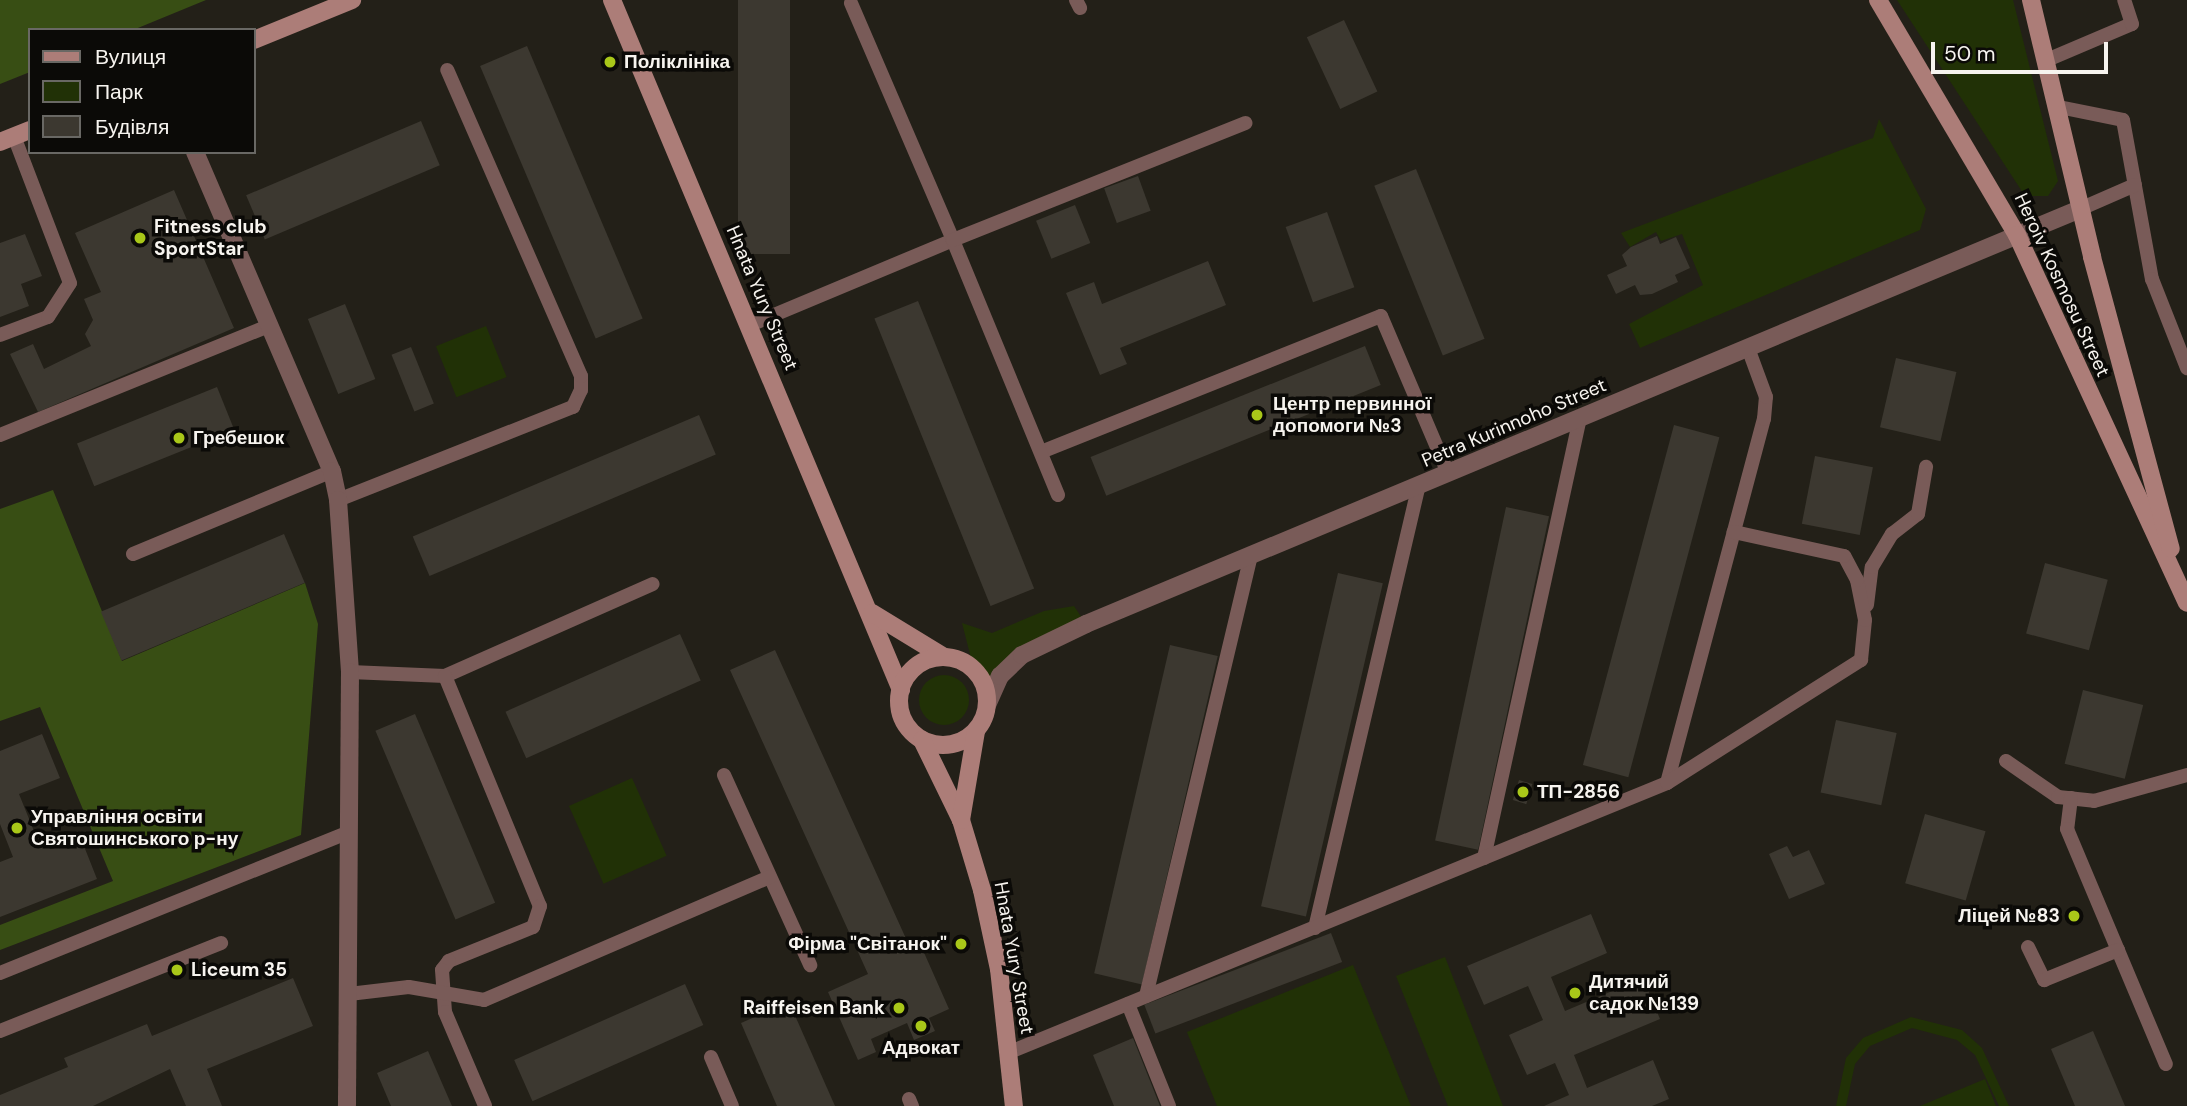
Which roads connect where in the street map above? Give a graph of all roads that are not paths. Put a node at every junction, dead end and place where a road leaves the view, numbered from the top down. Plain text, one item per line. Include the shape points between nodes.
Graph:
1 (352, 0) edge
2 (612, 0) edge
3 (1878, 0) edge
4 (2031, 0) edge
5 (2124, 0) edge
6 (851, 3) dead end
7 (256, 39) edge
8 (2047, 60) junction
9 (447, 70) dead end
10 (2059, 107) junction
11 (1246, 123) dead end
12 (15, 136) edge
13 (196, 154) edge
14 (2135, 185) junction
15 (2080, 209) junction
16 (2017, 235) junction
17 (953, 240) junction
18 (271, 325) junction
19 (750, 325) junction
20 (0, 335) edge
21 (1748, 348) junction
22 (2187, 368) edge
23 (1580, 418) junction
24 (0, 435) edge
25 (1041, 453) junction
26 (1926, 467) dead end
27 (332, 471) junction
28 (1448, 473) junction
29 (1419, 485) junction
30 (1058, 495) dead end
31 (338, 500) junction
32 (1734, 532) junction
33 (133, 554) dead end
34 (1251, 555) junction
35 (653, 584) dead end
36 (2186, 601) edge
37 (872, 614) junction
38 (1865, 620) junction
39 (944, 657) junction
40 (350, 672) junction
41 (445, 676) junction
42 (901, 690) junction
43 (988, 705) junction
44 (976, 731) junction
45 (922, 740) junction
46 (2006, 761) dead end
47 (724, 775) dead end
48 (2187, 775) edge
49 (1668, 783) junction
50 (2071, 798) junction
51 (961, 820) junction
52 (347, 833) junction
53 (1484, 858) junction
54 (770, 877) junction
55 (1315, 928) junction
56 (221, 943) dead end
57 (2028, 947) dead end
58 (2118, 950) junction
59 (810, 965) dead end
60 (0, 973) edge
61 (441, 992) junction
62 (349, 995) junction
63 (1146, 996) junction
64 (1128, 1004) junction
65 (0, 1031) edge
66 (1010, 1052) junction
67 (711, 1057) dead end
68 (2166, 1064) dead end
69 (347, 1106) edge
70 (485, 1106) edge
71 (732, 1106) edge
72 (1014, 1106) edge
73 (1169, 1106) edge

1 - 7 street
2 - 19 street, Hnata Yury Street
3 - 16 street, Heroiv Kosmosu Street
4 - 8 street, Heroiv Kosmosu Street
5 - 8 lane via 2132,24
6 - 17 lane
8 - 10 street, Heroiv Kosmosu Street
9 - 31 lane via 581,376 581,390 573,407
10 - 14 lane via 2123,120
10 - 15 street, Heroiv Kosmosu Street
11 - 17 lane
12 - 20 lane via 70,283 48,317
13 - 18 street
14 - 15 lane
14 - 22 lane via 2152,279
15 - 16 street, Petra Kurinnoho Street
15 - 36 street, Heroiv Kosmosu Street
16 - 21 street, Petra Kurinnoho Street
16 - 36 street, Heroiv Kosmosu Street
17 - 19 lane
17 - 25 lane
18 - 24 lane
18 - 27 street
19 - 37 street, Hnata Yury Street
21 - 23 street, Petra Kurinnoho Street
21 - 32 lane via 1766,397
23 - 28 street, Petra Kurinnoho Street
23 - 53 lane
25 - 28 lane via 1381,316
25 - 30 lane
26 - 38 lane via 1918,514 1892,534 1872,567
27 - 31 street
27 - 33 lane
28 - 29 street, Petra Kurinnoho Street
29 - 34 street, Petra Kurinnoho Street
29 - 55 lane
31 - 40 street
32 - 38 lane via 1844,556 1857,580
32 - 49 lane
34 - 43 street, Petra Kurinnoho Street via 1022,655 999,676
34 - 63 lane
35 - 41 lane
37 - 39 street
37 - 42 street, Hnata Yury Street
38 - 49 lane via 1861,660
39 - 42 street via 917,666
39 - 43 street via 981,677
40 - 41 lane
40 - 52 street
41 - 61 lane via 540,906 533,926 449,961
42 - 45 street via 903,718
43 - 44 street
44 - 45 street via 951,744
44 - 51 street, Hnata Yury Street
45 - 51 street, Hnata Yury Street
46 - 50 lane via 2058,796
47 - 54 lane
48 - 50 lane via 2094,801
49 - 53 lane
50 - 58 lane via 2067,830
51 - 66 street, Hnata Yury Street via 991,929
52 - 60 lane
52 - 62 street
53 - 55 lane
54 - 59 lane
54 - 61 lane via 484,1000
55 - 63 lane
56 - 65 lane
57 - 58 lane via 2043,979
58 - 68 lane
61 - 62 lane via 408,987
61 - 70 lane
62 - 69 street
63 - 64 lane
64 - 66 lane
64 - 73 lane
66 - 72 street, Hnata Yury Street
67 - 71 lane

